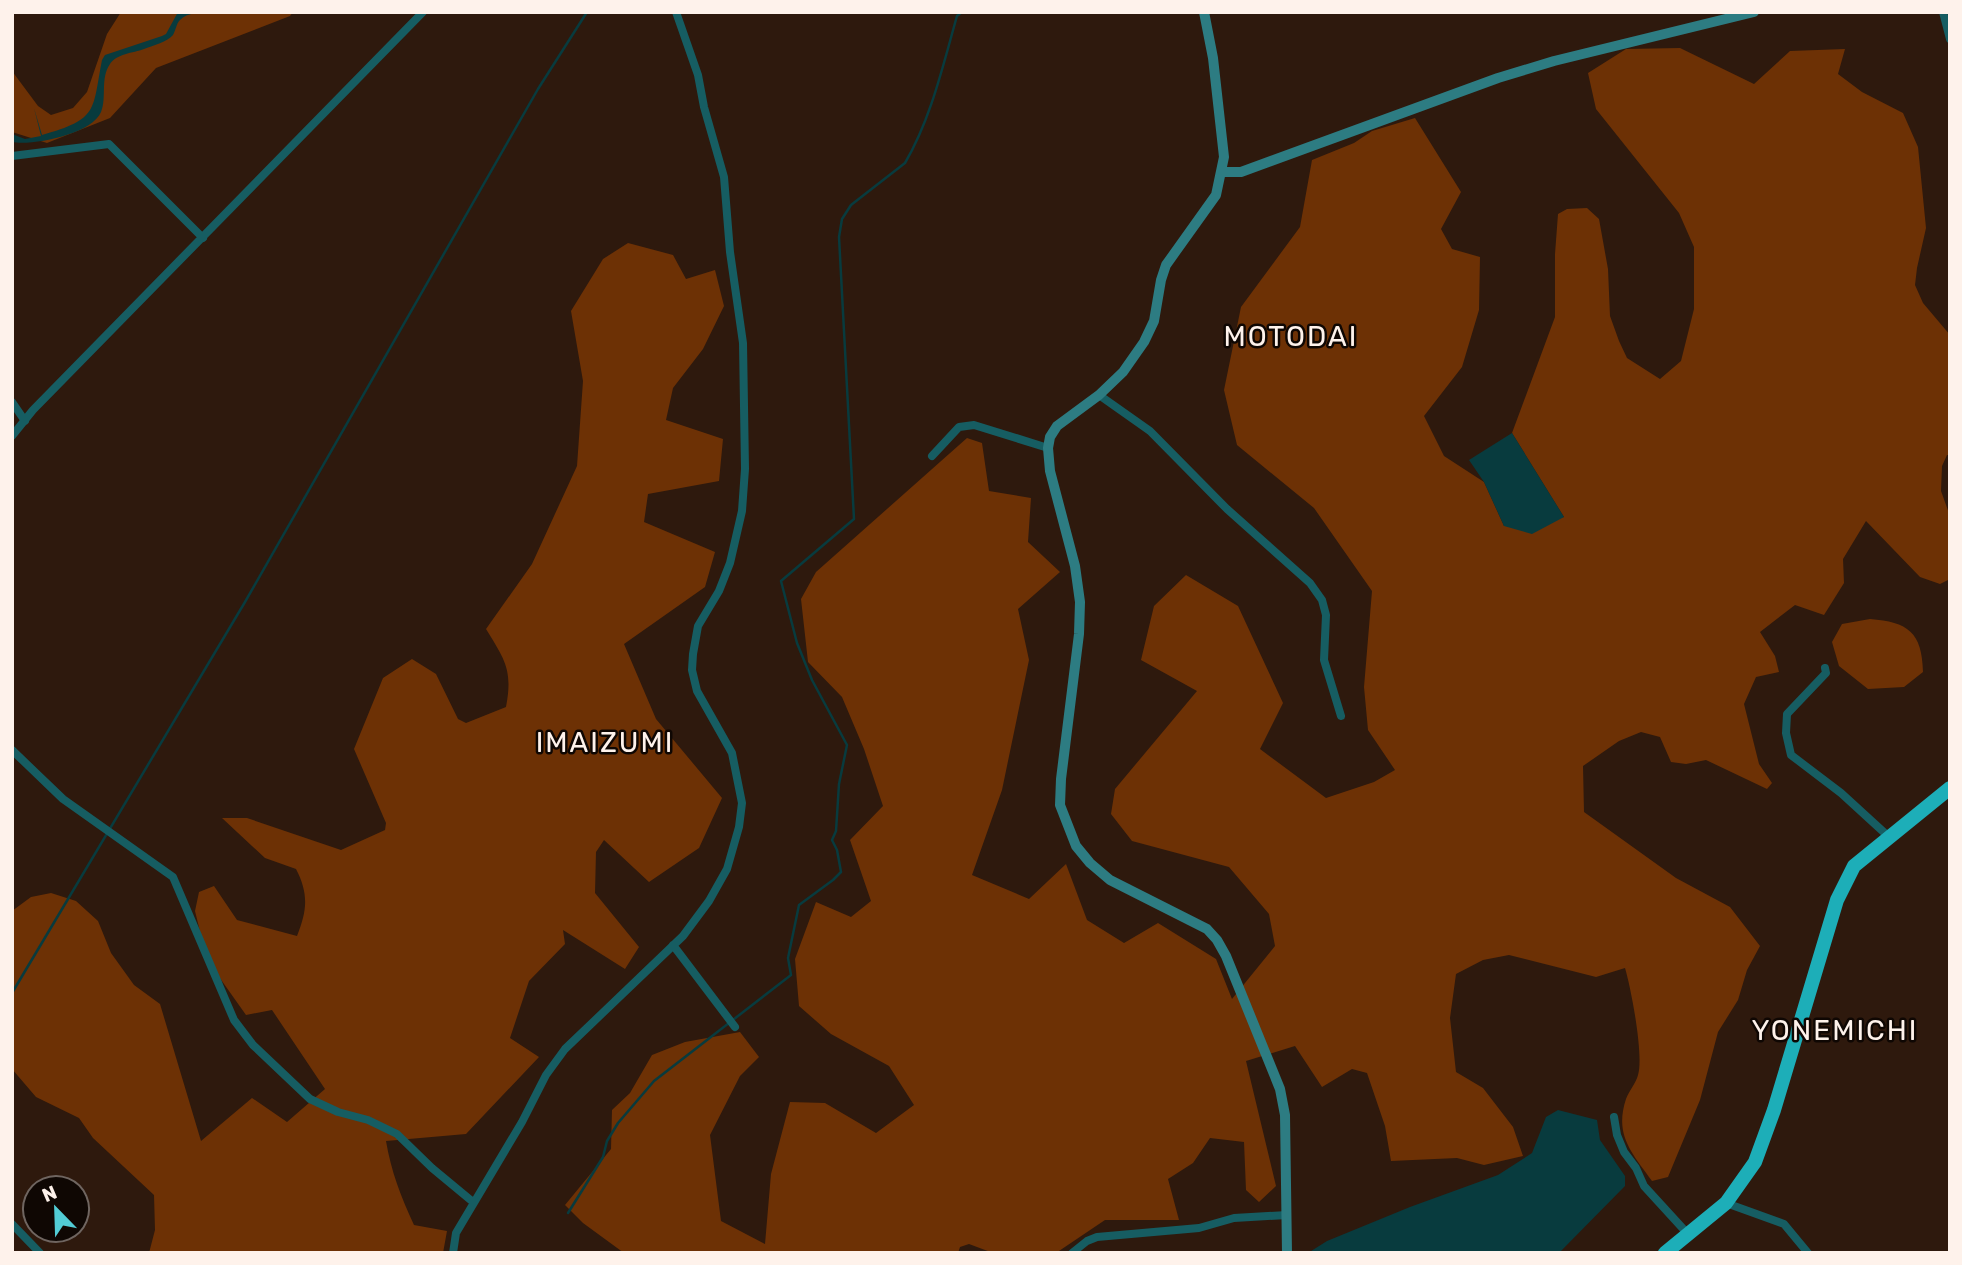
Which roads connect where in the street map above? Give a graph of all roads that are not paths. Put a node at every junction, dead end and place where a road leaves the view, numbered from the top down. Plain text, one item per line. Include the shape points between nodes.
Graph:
1 (423, 12) edge
2 (676, 12) edge
3 (1203, 12) edge
4 (1754, 12) edge
5 (1943, 12) edge
6 (1950, 39) edge
7 (12, 156) edge
8 (1222, 172) junction
9 (203, 238) junction
10 (1099, 396) junction
11 (12, 402) edge
12 (25, 421) junction
13 (12, 436) edge
14 (1048, 448) junction
15 (932, 456) dead end
16 (1825, 668) dead end
17 (1341, 716) dead end
18 (12, 750) edge
19 (1950, 788) edge
20 (1888, 836) junction
21 (673, 945) junction
22 (735, 1027) dead end
23 (1614, 1116) dead end
24 (473, 1202) junction
25 (1726, 1203) junction
26 (1287, 1215) junction
27 (12, 1224) edge
28 (1687, 1233) junction
29 (40, 1253) edge
30 (453, 1253) edge
31 (1072, 1253) edge
32 (1287, 1253) edge
33 (1665, 1253) edge
34 (1808, 1253) edge

1 - 9 street
2 - 21 street via 698,75 724,177 743,343 745,469 742,511 730,563 698,626 692,670 697,691 732,753 742,803 739,827 714,893
3 - 8 street via 1213,58
4 - 8 street via 1554,61 1241,172
5 - 6 street
7 - 9 street via 109,144
8 - 10 street via 1208,209 1167,265 1154,321 1144,342
9 - 12 street
10 - 14 street via 1057,426
10 - 17 street via 1150,431 1227,509 1310,583 1326,615 1324,660
11 - 12 street
12 - 13 street
14 - 15 street via 974,425 950,434
14 - 26 street via 1080,602 1060,805 1076,846 1090,863 1110,880 1207,929 1226,956 1280,1089 1285,1115
16 - 20 street via 1812,691 1787,714 1791,755
18 - 24 street via 63,799 173,877 234,1020 253,1045 310,1099 397,1133
19 - 20 highway
20 - 25 highway via 1854,866 1836,900 1774,1110 1755,1162
21 - 22 street
21 - 24 street via 565,1049
23 - 28 street via 1624,1152 1644,1186
24 - 30 street via 456,1233
25 - 28 highway
25 - 34 street via 1784,1224
26 - 31 street via 1097,1237
26 - 32 street
27 - 29 street
28 - 33 highway

